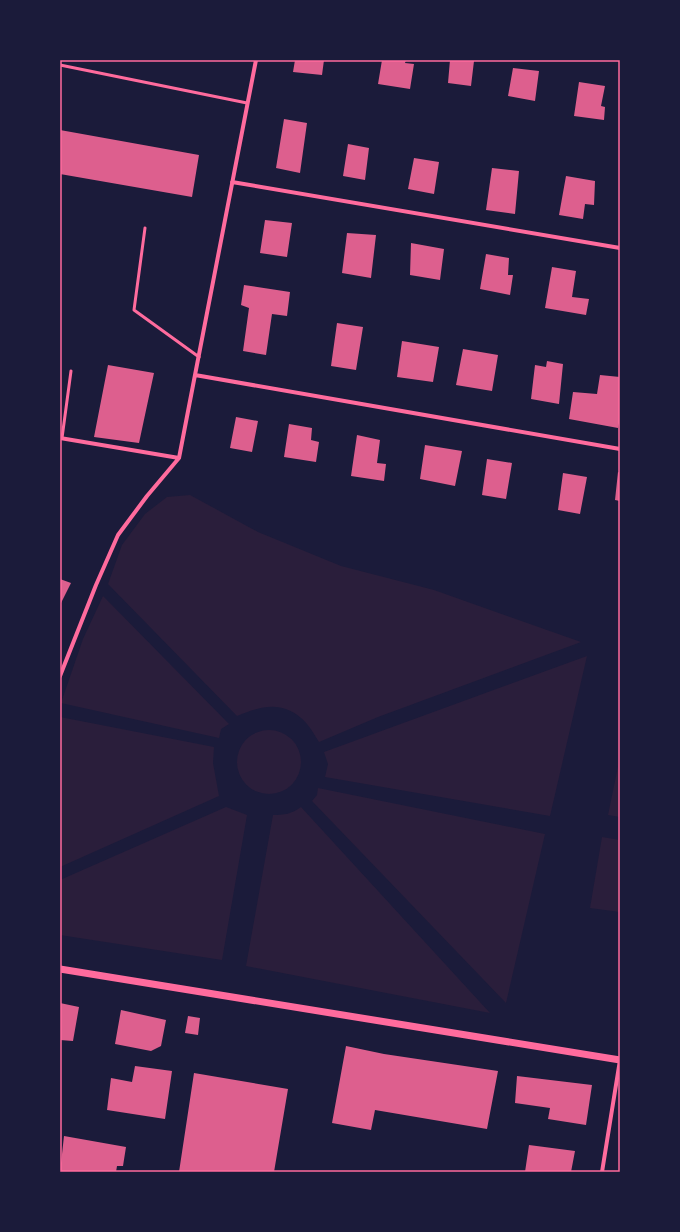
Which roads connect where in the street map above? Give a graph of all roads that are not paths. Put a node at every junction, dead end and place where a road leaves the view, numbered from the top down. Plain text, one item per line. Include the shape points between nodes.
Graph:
1 (256, 60) edge
2 (60, 65) edge
3 (247, 103) junction
4 (232, 182) junction
5 (145, 228) dead end
6 (620, 248) edge
7 (199, 357) junction
8 (71, 370) dead end
9 (195, 375) junction
10 (61, 438) edge
11 (620, 449) edge
12 (179, 458) junction
13 (60, 676) edge
14 (60, 969) edge
15 (620, 1060) edge
16 (602, 1172) edge

1 - 3 street
2 - 3 lane
3 - 4 street
4 - 6 street
4 - 7 street
5 - 7 lane via 134,310
7 - 9 street
8 - 10 lane
9 - 11 street
9 - 12 street
10 - 12 street
12 - 13 street via 118,535
14 - 15 street
15 - 16 street

